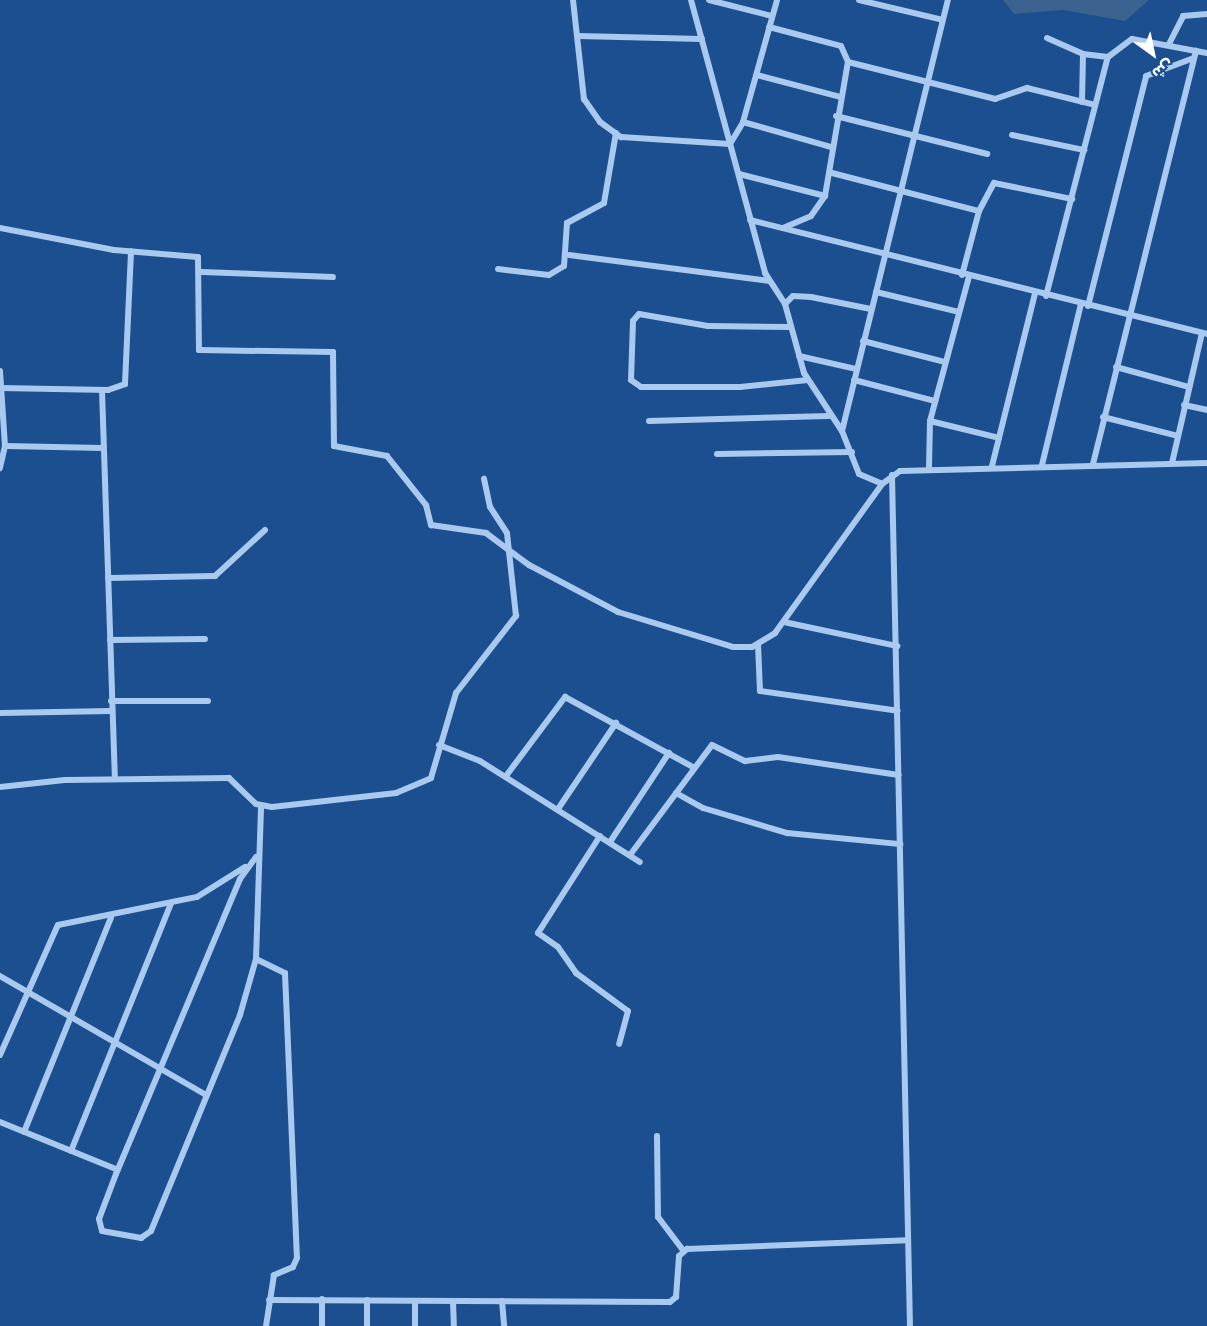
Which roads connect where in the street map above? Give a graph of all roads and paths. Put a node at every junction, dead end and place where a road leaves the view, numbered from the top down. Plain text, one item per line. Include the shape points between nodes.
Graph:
1 (573, 0) edge
2 (691, 0) edge
3 (709, 0) edge
4 (777, 0) edge
5 (860, 0) edge
6 (948, 0) edge
7 (730, 2) edge
8 (1207, 14) edge
9 (772, 16) junction
10 (943, 20) junction
11 (769, 27) junction
12 (578, 36) junction
13 (1047, 38) dead end
14 (702, 39) junction
15 (1169, 44) junction
16 (1196, 51) junction
17 (1207, 53) edge
18 (1083, 54) junction
19 (1108, 57) junction
20 (1194, 58) junction
21 (848, 62) junction
22 (757, 75) junction
23 (928, 81) junction
24 (840, 97) junction
25 (1082, 102) junction
26 (1095, 105) junction
27 (836, 116) junction
28 (743, 122) junction
29 (616, 133) junction
30 (1012, 135) dead end
31 (915, 136) junction
32 (730, 144) junction
33 (831, 147) junction
34 (1084, 150) junction
35 (987, 154) dead end
36 (832, 173) junction
37 (739, 174) junction
38 (902, 191) junction
39 (825, 196) junction
40 (1072, 199) junction
41 (980, 211) junction
42 (750, 220) junction
43 (0, 228) edge
44 (783, 228) junction
45 (131, 251) junction
46 (888, 252) junction
47 (569, 255) junction
48 (498, 269) dead end
49 (202, 272) junction
50 (965, 276) junction
51 (333, 277) dead end
52 (769, 281) junction
53 (876, 292) junction
54 (1035, 293) junction
55 (1046, 296) junction
56 (785, 303) junction
57 (1084, 305) junction
58 (872, 309) junction
59 (959, 312) junction
60 (1126, 317) junction
61 (791, 327) junction
62 (1204, 334) edge
63 (863, 341) junction
64 (799, 356) junction
65 (945, 362) junction
66 (1116, 367) junction
67 (856, 369) junction
68 (0, 371) edge
69 (808, 380) junction
70 (854, 380) junction
71 (1189, 387) junction
72 (0, 388) edge
73 (102, 390) junction
74 (935, 401) junction
75 (1184, 405) junction
76 (1207, 410) edge
77 (829, 416) junction
78 (1103, 417) junction
79 (649, 421) dead end
80 (930, 421) junction
81 (842, 431) junction
82 (1178, 436) junction
83 (999, 438) junction
84 (5, 446) junction
85 (103, 448) junction
86 (852, 452) junction
87 (717, 454) dead end
88 (1172, 463) junction
89 (1207, 463) edge
90 (1093, 464) junction
91 (1042, 465) junction
92 (992, 466) junction
93 (0, 468) edge
94 (929, 468) junction
95 (892, 475) junction
96 (484, 479) dead end
97 (882, 484) junction
98 (265, 530) dead end
99 (508, 550) junction
100 (108, 578) junction
101 (784, 622) junction
102 (205, 639) dead end
103 (110, 640) junction
104 (758, 644) junction
105 (897, 646) junction
106 (111, 701) junction
107 (208, 701) dead end
108 (111, 711) junction
109 (898, 711) junction
110 (0, 713) edge
111 (616, 723) junction
112 (439, 745) junction
113 (669, 753) junction
114 (693, 767) junction
115 (899, 775) junction
116 (506, 776) junction
117 (115, 779) junction
118 (683, 782) junction
119 (0, 787) edge
120 (676, 793) junction
121 (689, 798) junction
122 (261, 807) junction
123 (558, 809) junction
124 (600, 836) junction
125 (610, 842) junction
126 (900, 844) junction
127 (630, 855) junction
128 (256, 857) junction
129 (640, 862) dead end
130 (246, 867) junction
131 (171, 904) junction
132 (111, 918) junction
133 (256, 959) junction
134 (0, 976) edge
135 (26, 992) junction
136 (72, 1018) junction
137 (116, 1043) junction
138 (620, 1044) dead end
139 (0, 1055) edge
140 (161, 1068) junction
141 (206, 1095) junction
142 (0, 1122) edge
143 (24, 1132) junction
144 (657, 1136) dead end
145 (71, 1151) junction
146 (118, 1170) junction
147 (907, 1240) junction
148 (683, 1250) junction
149 (322, 1299) junction
150 (268, 1300) junction
151 (367, 1300) junction
152 (415, 1301) junction
153 (453, 1301) junction
154 (502, 1301) junction
155 (266, 1326) edge
156 (322, 1326) edge
157 (367, 1326) edge
158 (416, 1326) edge
159 (454, 1326) edge
160 (504, 1326) edge
161 (910, 1326) edge

1 - 12 street
2 - 14 street
3 - 7 street
4 - 9 street
5 - 10 street
6 - 10 street
7 - 9 street
8 - 15 street via 1183,16
9 - 11 street
10 - 23 street
11 - 21 street via 841,45
11 - 22 street
12 - 14 street
12 - 29 street via 584,99 591,113
13 - 18 street
14 - 32 street
15 - 16 street
15 - 19 street via 1132,39
16 - 17 street
16 - 20 street
18 - 19 street
18 - 25 street
19 - 26 street
20 - 57 street via 1146,76
20 - 60 street
21 - 23 street
21 - 24 street
22 - 24 street
22 - 28 street
23 - 25 street via 995,99 1026,88
23 - 31 street
24 - 27 street
25 - 26 street
26 - 34 street
27 - 31 street
27 - 33 street
28 - 32 street
28 - 33 street
29 - 32 street
29 - 47 street via 604,203 567,223
30 - 34 street
31 - 35 street
31 - 38 street
32 - 37 street
33 - 36 street
34 - 40 street
36 - 38 street
36 - 39 street
37 - 39 street
37 - 42 street
38 - 41 street
38 - 46 street
39 - 44 street via 812,216
40 - 41 street via 1001,181 989,188
40 - 55 street
41 - 50 street
42 - 44 street
42 - 52 street
43 - 45 street
44 - 46 street
45 - 49 street via 198,257
45 - 73 street via 129,377 118,388
46 - 50 street
46 - 53 street
47 - 48 street via 564,266 549,275
47 - 52 street
49 - 51 street
49 - 99 street via 199,350 330,350 336,359 334,446 387,456 426,505 431,525 486,533
50 - 54 street
50 - 59 street
52 - 56 street
53 - 58 street
53 - 59 street
54 - 55 street
54 - 83 street
55 - 57 street
56 - 58 street via 793,296 811,297
56 - 61 street
57 - 60 street
57 - 91 street
58 - 63 street
59 - 65 street
60 - 62 street
60 - 66 street
61 - 64 street
61 - 69 street via 708,326 639,314 633,321 631,380 641,387 740,387
62 - 71 street
63 - 65 street
63 - 67 street
64 - 67 street
64 - 69 street
65 - 74 street
66 - 71 street
66 - 78 street
67 - 70 street
68 - 72 street
69 - 77 street
70 - 74 street
70 - 81 street
71 - 75 street
72 - 73 street
72 - 84 street
73 - 85 street
74 - 80 street
75 - 76 street
75 - 82 street
77 - 79 street
77 - 81 street
78 - 82 street
78 - 90 street
80 - 83 street
80 - 94 street
81 - 86 street
82 - 88 street
83 - 92 street
84 - 85 street
84 - 93 street
85 - 100 street
86 - 87 street
86 - 97 street via 859,474
88 - 89 street
88 - 90 street
90 - 91 street
91 - 92 street
92 - 94 street
94 - 95 street
95 - 97 street
95 - 105 street
96 - 99 street
97 - 101 street
98 - 100 street via 215,576
99 - 104 street via 618,612 705,641 733,647
99 - 112 street via 513,625 464,679
100 - 103 street
101 - 104 street
101 - 105 street
102 - 103 street
103 - 106 street
104 - 109 street via 760,691
105 - 109 street
106 - 107 street
106 - 108 street
108 - 110 street
108 - 117 street
109 - 115 street
111 - 113 street
111 - 116 street via 565,697
111 - 123 street
112 - 116 street
112 - 122 street via 434,774 396,793
113 - 114 street
113 - 125 street
114 - 115 street via 712,745 745,761 778,758
114 - 118 street
115 - 126 street
116 - 123 street
117 - 119 street
117 - 122 street via 229,778
118 - 120 street
118 - 121 street
120 - 121 street
120 - 127 street
121 - 126 street via 704,808 787,833
122 - 128 street
123 - 124 street
124 - 125 street
124 - 138 street via 538,933 558,947 576,973 628,1011
125 - 127 street
126 - 147 street
127 - 129 street
128 - 130 street
128 - 133 street
130 - 131 street via 208,893
130 - 140 street
131 - 132 street
131 - 137 street
132 - 135 street via 58,925
132 - 136 street
133 - 141 street via 240,1015
133 - 150 street via 285,973 297,1258 293,1267 276,1272
134 - 135 street
135 - 136 street
135 - 139 street
136 - 137 street
136 - 143 street
137 - 140 street
137 - 145 street
140 - 141 street
140 - 146 street
141 - 146 street via 146,1237 108,1233 99,1227
142 - 143 street
143 - 145 street
144 - 148 street via 658,1217
145 - 146 street
147 - 148 street
147 - 161 street
148 - 154 street via 676,1297 670,1302
149 - 150 street
149 - 151 street
149 - 156 street
150 - 155 street
151 - 152 street
151 - 157 street
152 - 153 street
152 - 158 street
153 - 154 street
153 - 159 street
154 - 160 street

